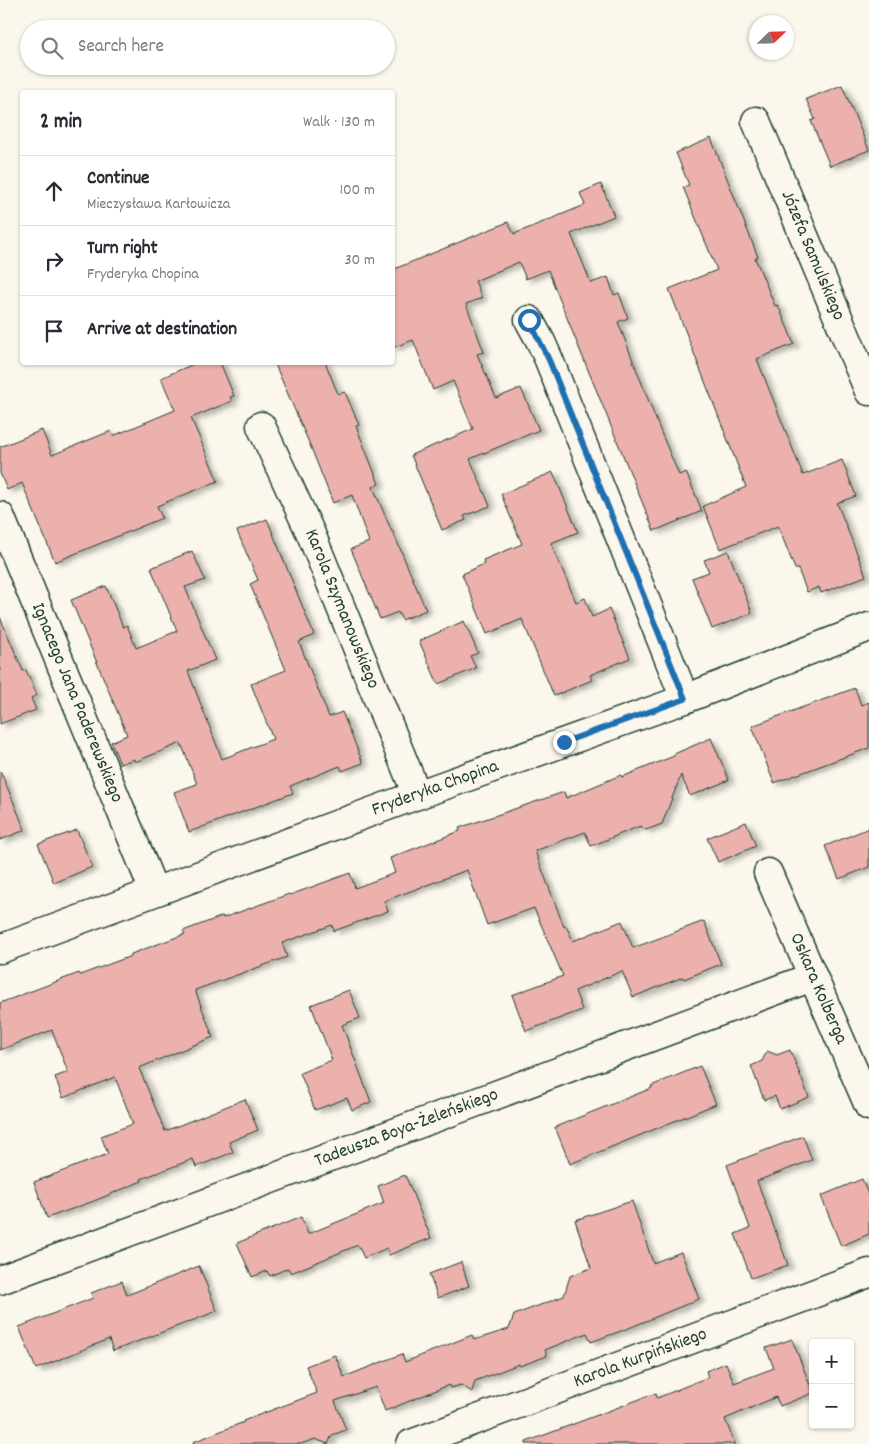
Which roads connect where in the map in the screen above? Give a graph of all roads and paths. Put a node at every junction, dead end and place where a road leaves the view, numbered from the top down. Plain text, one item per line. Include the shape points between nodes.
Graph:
1 (756, 121) dead end
2 (529, 320) dead end
3 (869, 391) edge
4 (261, 426) dead end
5 (0, 516) edge
6 (869, 627) edge
7 (685, 699) junction
8 (417, 795) junction
9 (768, 873) dead end
10 (154, 891) junction
11 (0, 949) edge
12 (812, 977) junction
13 (869, 1106) edge
14 (869, 1273) edge
15 (0, 1280) edge
16 (411, 1444) edge

1 - 3 street, Józefa Samulskiego
2 - 7 street via 549,360
4 - 8 street, Karola Szymanowskiego via 310,534
5 - 10 street, Ignacego Jana Paderewskiego
6 - 7 street, Fryderyka Chopina
7 - 8 street, Fryderyka Chopina
8 - 10 street, Fryderyka Chopina
9 - 12 street, Oskara Kolberga
10 - 11 street, Fryderyka Chopina
12 - 13 street, Oskara Kolberga
12 - 15 street, Tadeusza Boya-Żeleńskiego
14 - 16 street, Karola Kurpińskiego

